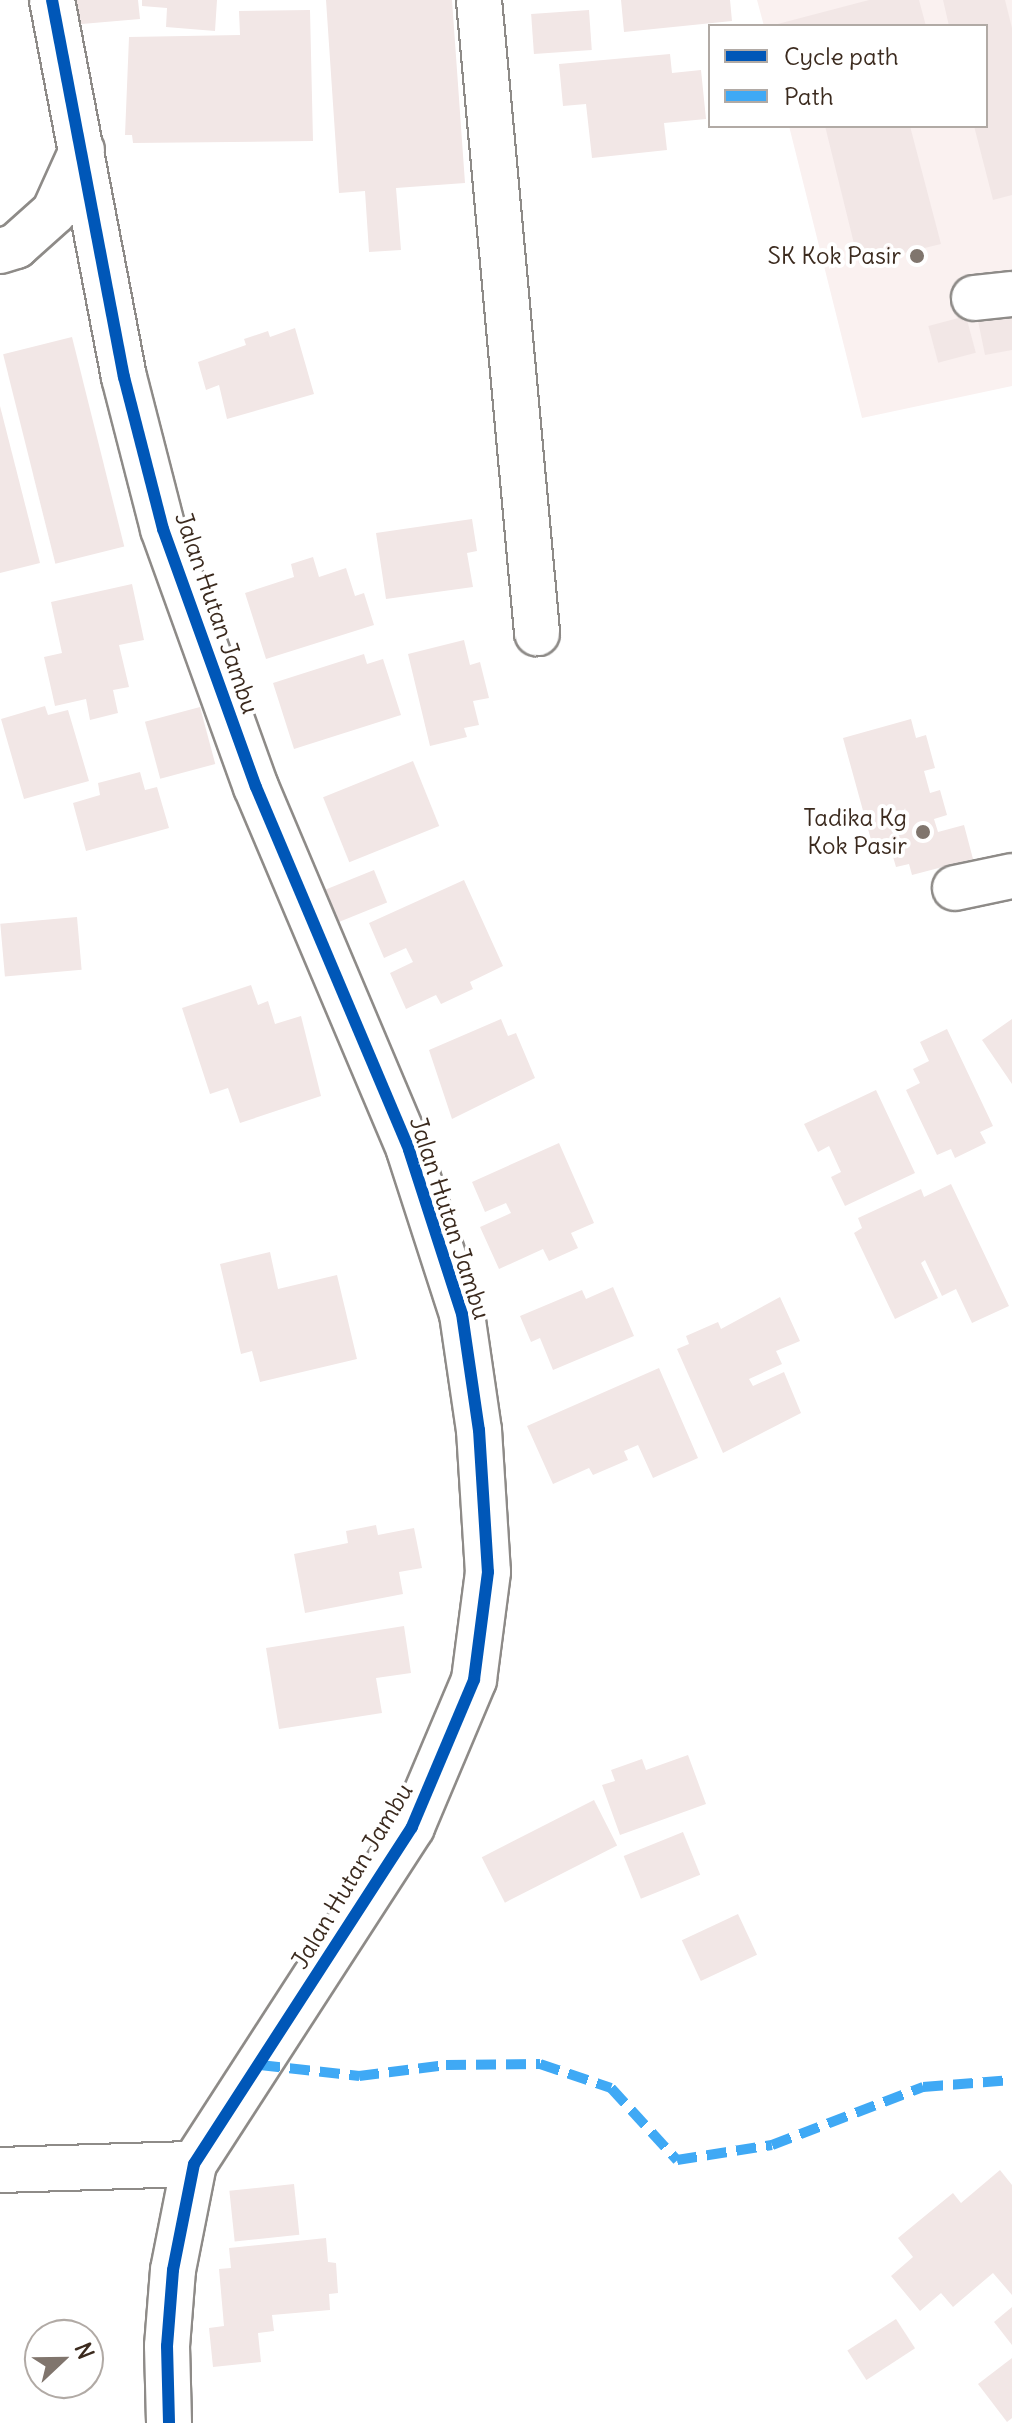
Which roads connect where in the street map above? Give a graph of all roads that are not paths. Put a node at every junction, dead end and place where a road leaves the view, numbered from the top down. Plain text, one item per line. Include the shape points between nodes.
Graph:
1 (52, 0) edge
2 (479, 0) edge
3 (82, 150) junction
4 (0, 251) edge
5 (537, 633) dead end
6 (1012, 876) edge
7 (955, 888) dead end
8 (194, 2164) junction
9 (0, 2170) edge
10 (169, 2423) edge

1 - 3 street, Jalan Hutan Jambu
2 - 5 street
3 - 4 street via 54,212 16,246
3 - 8 street, Jalan Hutan Jambu via 124,377 163,529 256,787 409,1150 462,1314 479,1430 488,1572 474,1680 412,1827
6 - 7 street
8 - 9 street
8 - 10 street, Jalan Hutan Jambu via 173,2270 167,2346

